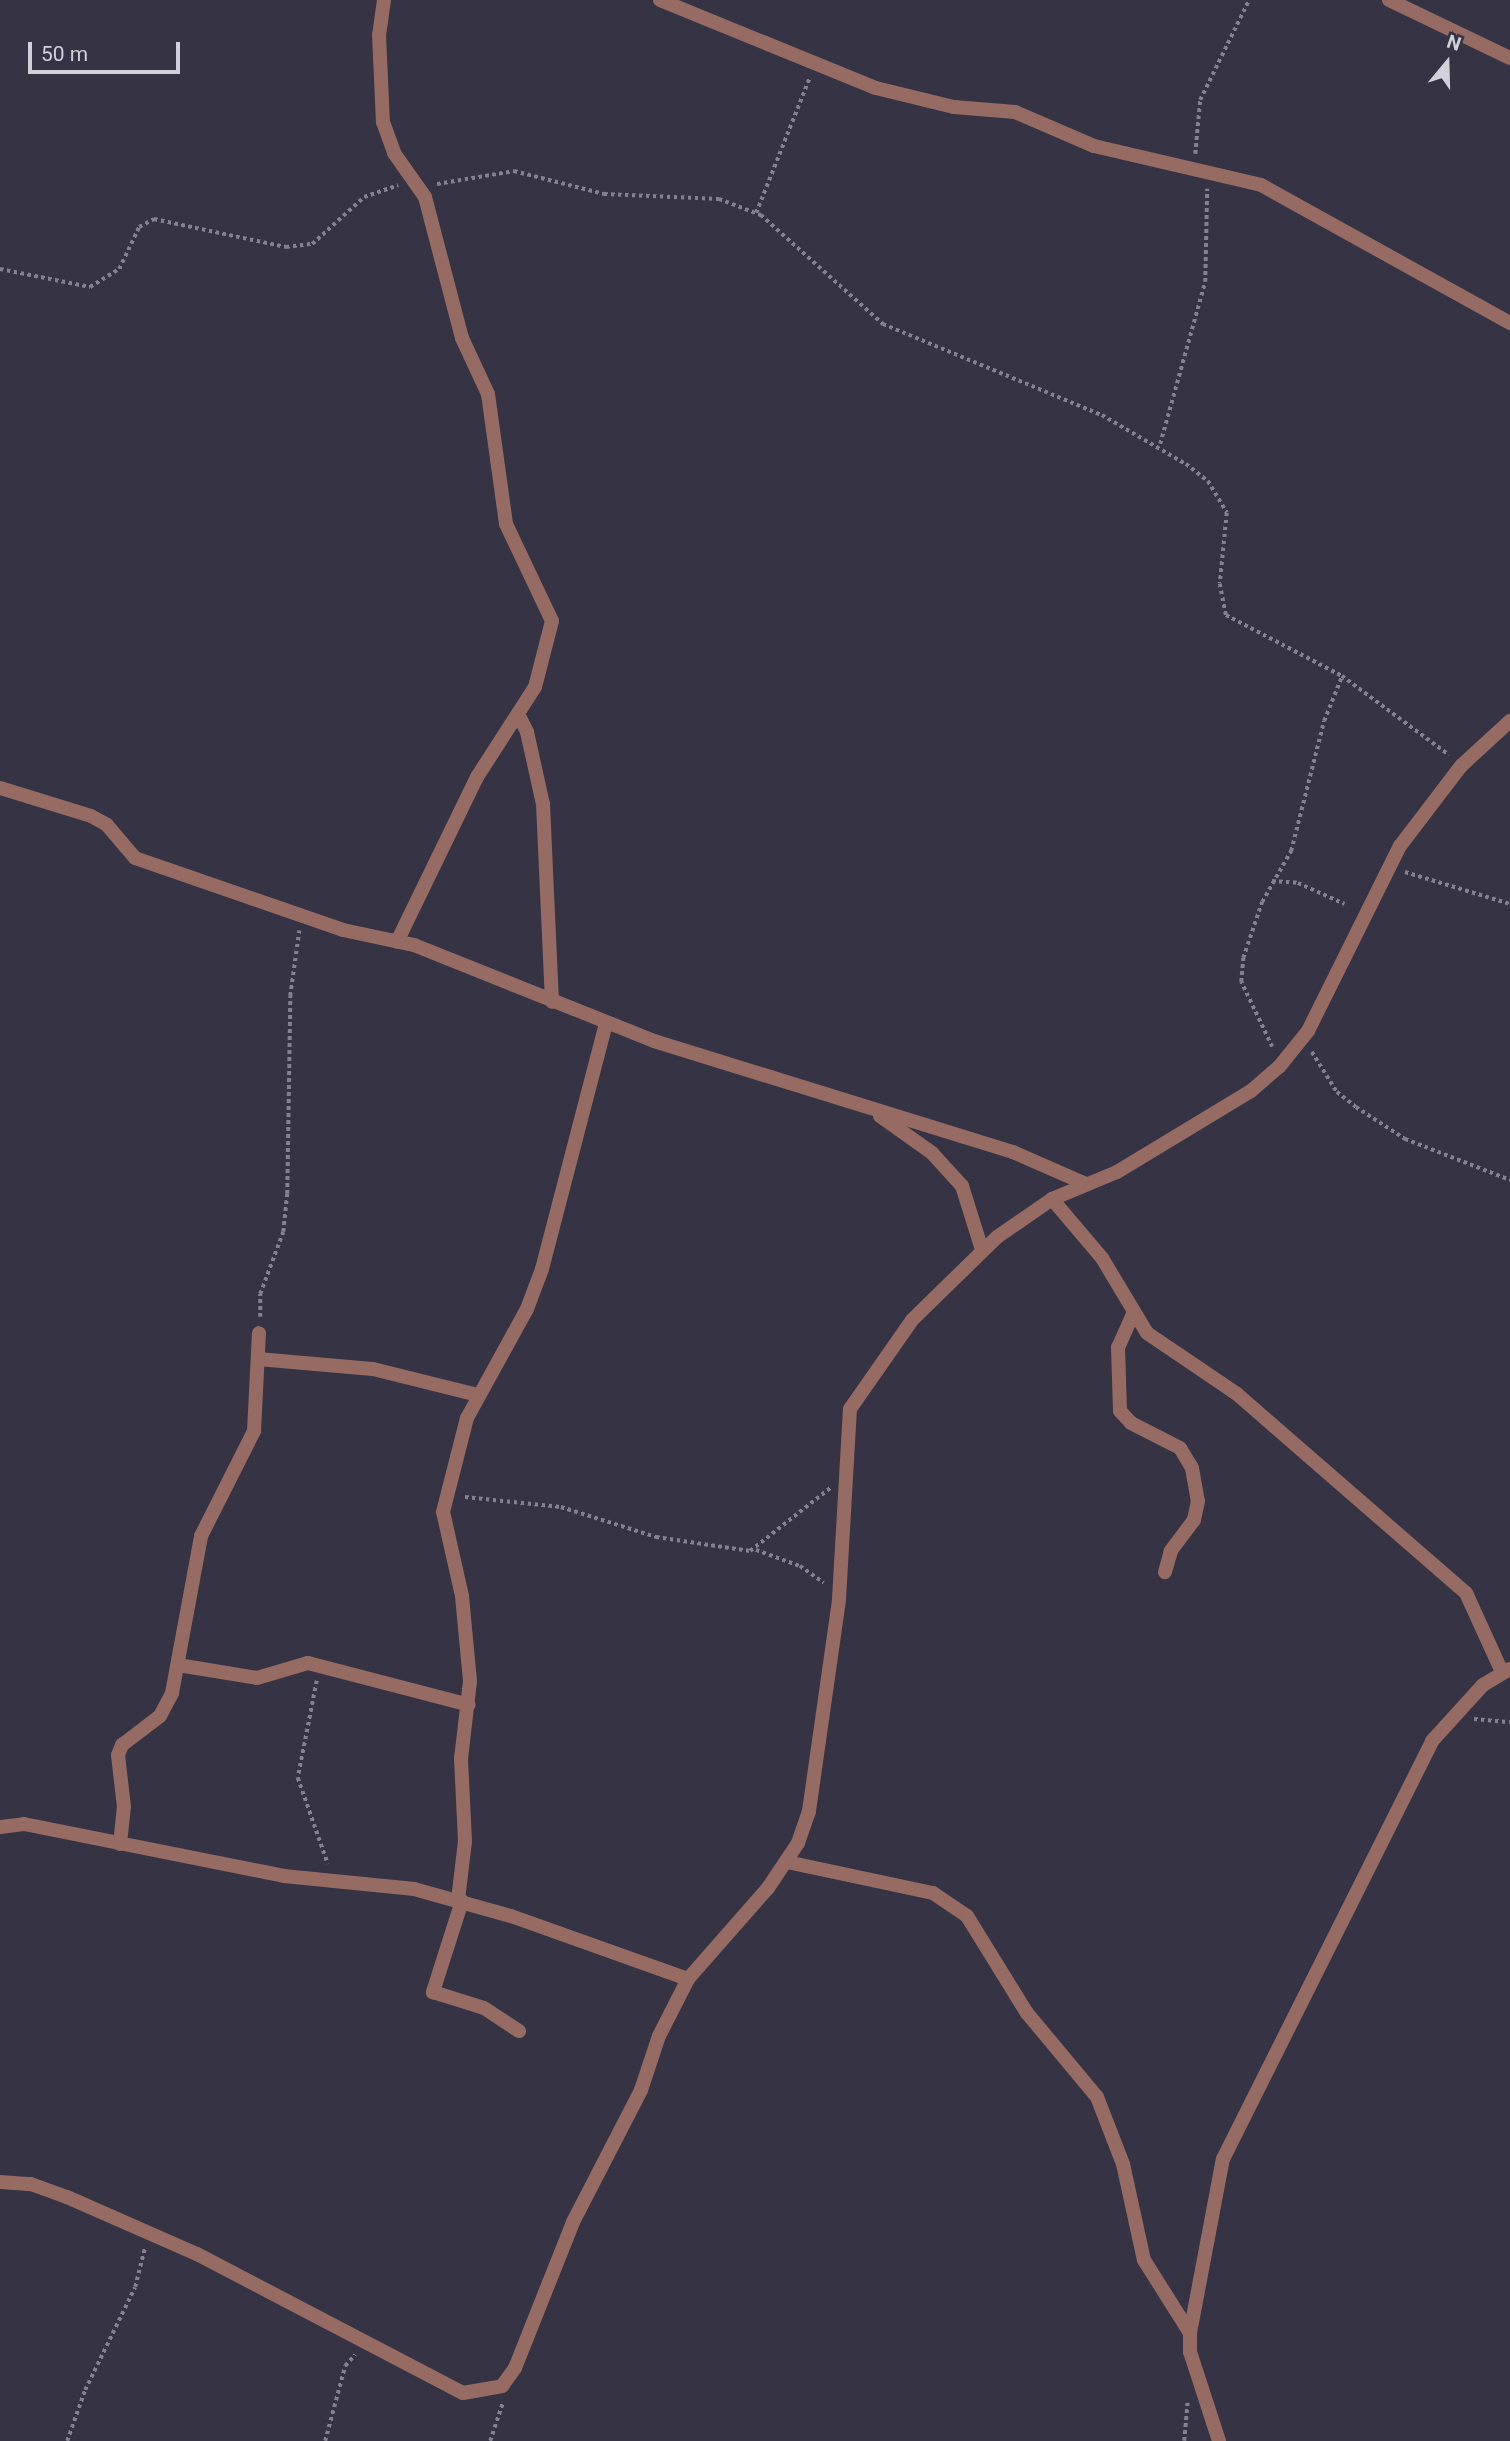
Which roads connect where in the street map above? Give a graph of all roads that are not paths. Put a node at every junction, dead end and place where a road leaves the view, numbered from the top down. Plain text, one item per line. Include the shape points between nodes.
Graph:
1 (384, 0) edge
2 (660, 0) edge
3 (1389, 0) edge
4 (1510, 58) edge
5 (1510, 323) edge
6 (518, 714) junction
7 (1510, 721) edge
8 (0, 788) edge
9 (397, 942) junction
10 (552, 1002) junction
11 (606, 1023) junction
12 (873, 1110) junction
13 (1086, 1184) junction
14 (1052, 1199) junction
15 (982, 1250) junction
16 (1133, 1314) junction
17 (258, 1333) road end
18 (258, 1360) junction
19 (478, 1395) junction
20 (1165, 1572) dead end
21 (178, 1665) junction
22 (1506, 1671) edge
23 (469, 1704) junction
24 (0, 1827) edge
25 (120, 1844) junction
26 (787, 1862) junction
27 (460, 1900) junction
28 (688, 1979) junction
29 (519, 2031) dead end
30 (0, 2182) edge
31 (1190, 2333) junction
32 (1219, 2441) edge

1 - 6 street via 379,35 383,122 438,240 462,338 488,394 506,524 552,621 535,687
2 - 5 street via 817,65 918,100 1015,112 1094,146 1261,185
3 - 4 street
6 - 9 street via 478,777
6 - 10 street via 527,732 542,804
7 - 13 street via 1461,766 1387,865 1308,1031 1279,1067 1251,1091 1140,1159
8 - 9 street via 91,816 107,825 135,858
9 - 10 street
10 - 11 street
11 - 12 street
11 - 19 street via 542,1269 527,1309
12 - 13 street via 1013,1152
12 - 15 street via 949,1169 971,1202
13 - 14 street
14 - 15 street
14 - 16 street via 1102,1258
15 - 26 street via 912,1320 850,1409 839,1599 809,1811
16 - 20 street via 1118,1347 1120,1410 1130,1423 1180,1448 1192,1468 1198,1501 1194,1520 1171,1551
16 - 22 street via 1167,1350 1218,1380 1466,1593
17 - 18 street
18 - 19 street via 373,1369
18 - 21 street via 254,1432 201,1536
19 - 23 street via 443,1512 466,1625
21 - 23 street via 257,1678 292,1666 322,1666
21 - 25 street via 160,1716 122,1745 118,1755 124,1807
22 - 31 street via 1452,1717 1432,1741 1233,2134 1217,2178
23 - 27 street via 461,1759 465,1841
24 - 25 street via 24,1824
25 - 27 street
26 - 28 street
26 - 31 street via 933,1893 967,1916 1027,2013 1097,2097 1123,2164 1144,2260
27 - 28 street
27 - 29 street via 433,1992 484,2008
28 - 30 street via 659,2036 641,2090 573,2222 515,2368 502,2386 463,2393 145,2231 31,2184
31 - 32 street via 1190,2352

